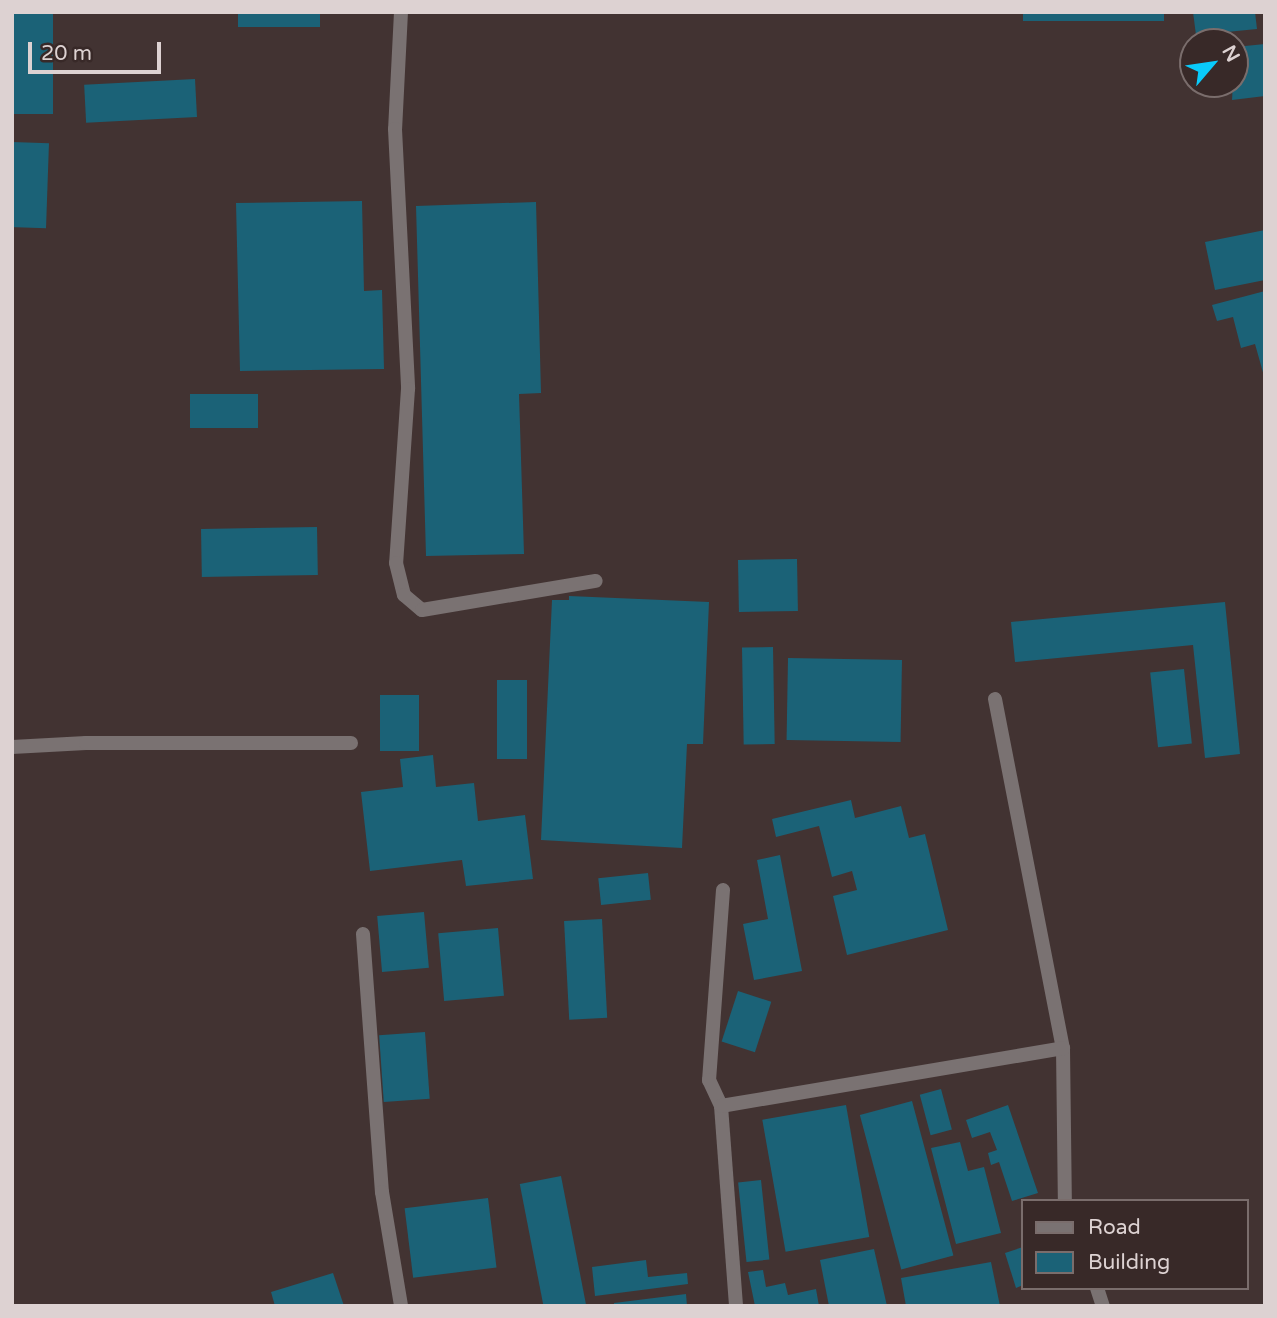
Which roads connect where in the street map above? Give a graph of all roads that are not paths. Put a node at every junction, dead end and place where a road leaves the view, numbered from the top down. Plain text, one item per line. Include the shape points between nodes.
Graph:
1 (401, 12) edge
2 (596, 580) dead end
3 (995, 699) dead end
4 (351, 743) dead end
5 (12, 747) edge
6 (723, 890) dead end
7 (363, 934) dead end
8 (1063, 1048) junction
9 (721, 1106) junction
10 (1065, 1199) edge
11 (401, 1306) edge
12 (736, 1306) edge

1 - 2 street via 395,129 408,389 396,563 404,595 422,611
3 - 8 street
4 - 5 street
6 - 9 street via 709,1080
7 - 11 street via 382,1192
8 - 9 street
8 - 10 street
9 - 12 street

